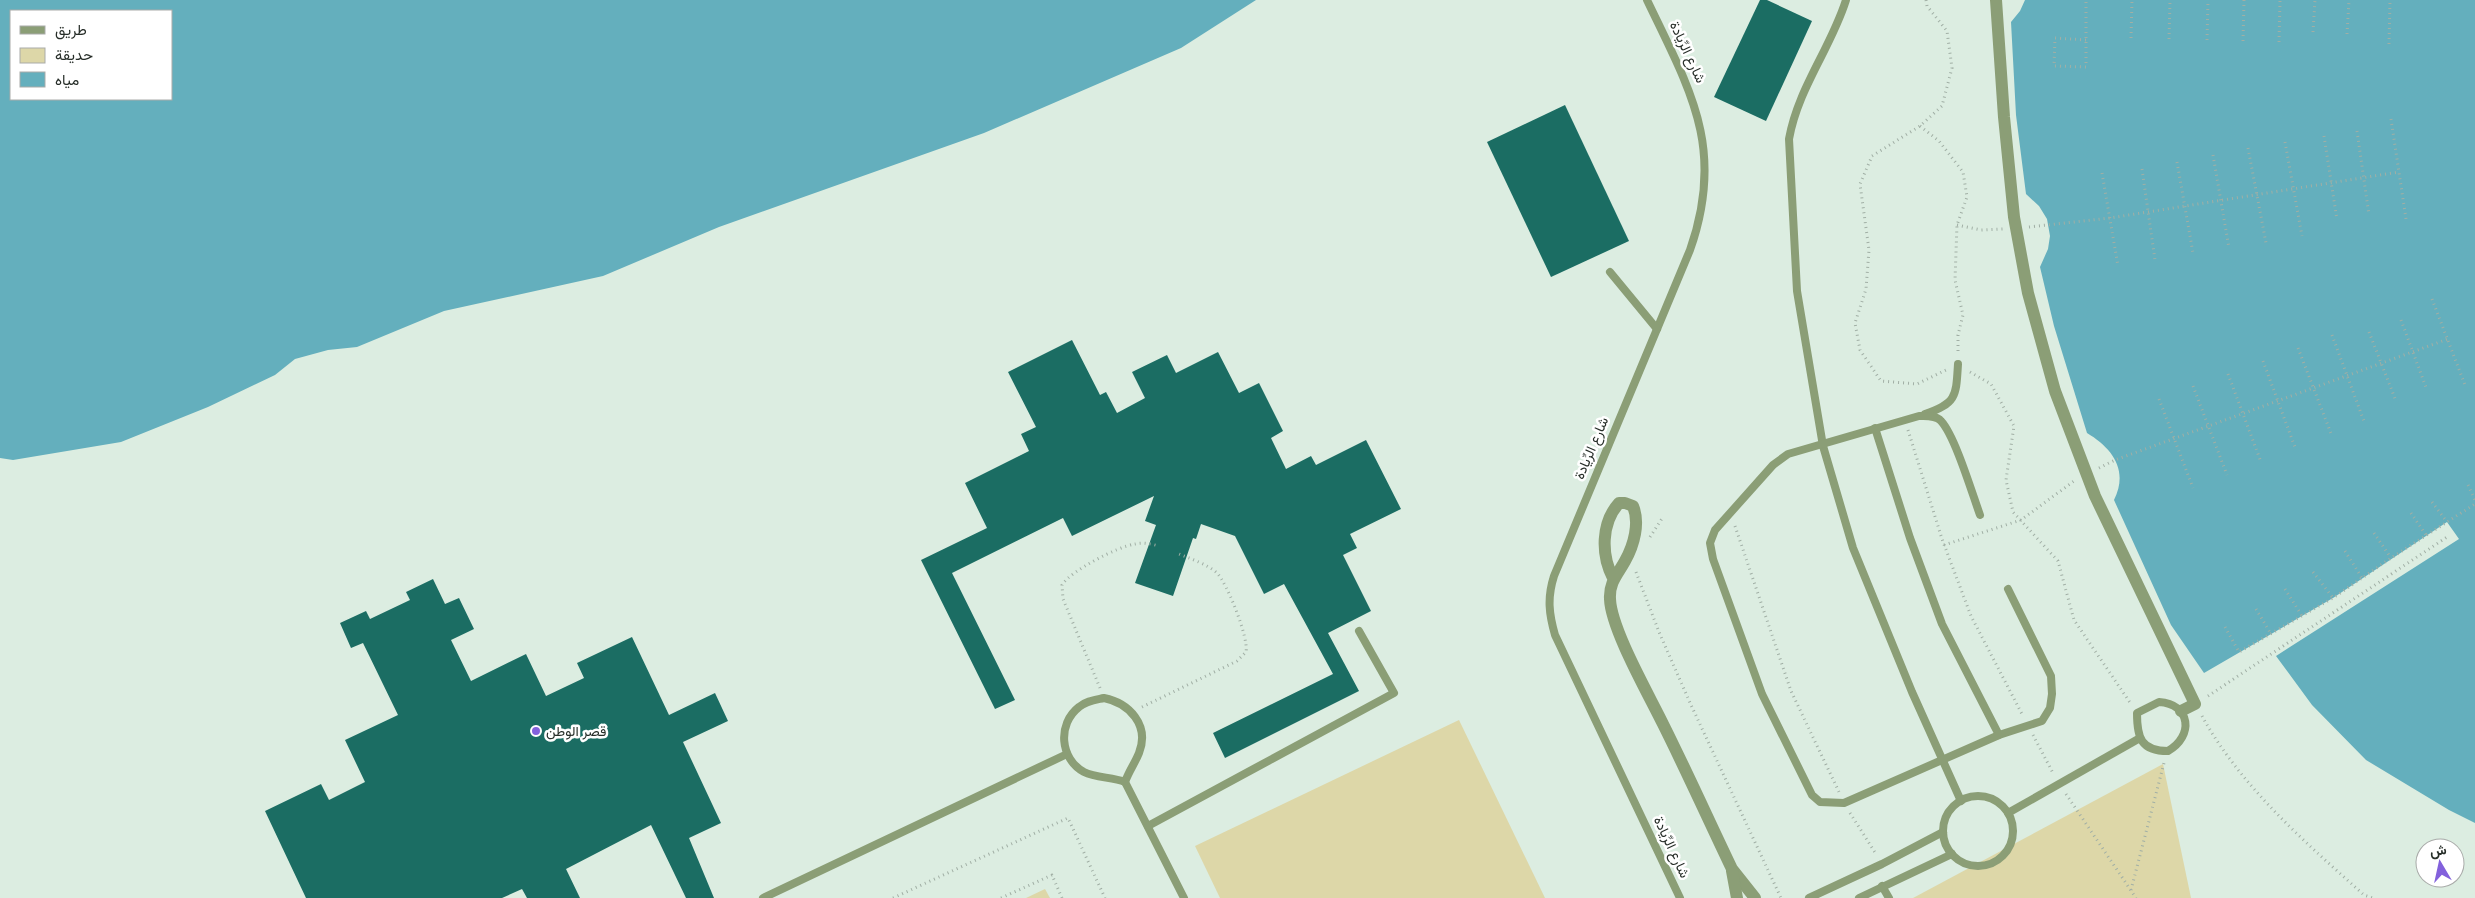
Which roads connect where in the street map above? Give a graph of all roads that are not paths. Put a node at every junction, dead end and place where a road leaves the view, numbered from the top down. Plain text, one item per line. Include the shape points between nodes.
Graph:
1 (1647, 0) edge
2 (1846, 0) edge
3 (1996, 0) edge
4 (1610, 272) dead end
5 (1657, 328) junction
6 (1958, 364) road end
7 (1919, 416) junction
8 (1875, 428) junction
9 (1823, 446) junction
10 (1980, 515) dead end
11 (1613, 578) junction
12 (2008, 589) dead end
13 (1359, 631) dead end
14 (2181, 711) junction
15 (1999, 736) junction
16 (2140, 738) junction
17 (1067, 754) junction
18 (1943, 760) junction
19 (1125, 782) junction
20 (1961, 801) junction
21 (2008, 813) junction
22 (1148, 826) junction
23 (1943, 832) junction
24 (1952, 854) junction
25 (1732, 869) junction
26 (1882, 886) junction
27 (764, 898) edge
28 (1184, 898) edge
29 (1680, 898) edge
30 (1737, 898) edge
31 (1755, 898) edge
32 (1809, 898) edge
33 (1859, 898) edge
34 (1889, 898) edge

1 - 5 lane, شارع الرِّيادة via 1693,98 1705,155 1705,193 1696,231
2 - 9 lane via 1802,92 1789,139 1797,291
3 - 14 street via 2014,218 2028,293 2055,391 2099,505 2195,704
4 - 5 lane
5 - 29 lane, شارع الرِّيادة via 1554,576 1548,609 1555,636
6 - 7 lane via 1956,391 1946,407
7 - 8 lane
7 - 10 lane via 1941,420
8 - 9 lane
8 - 15 lane via 1942,624
9 - 18 lane via 1853,548
9 - 18 lane via 1801,449 1773,464 1715,530 1710,542 1713,559 1762,694 1812,795 1820,802 1844,803
11 - 11 street via 1625,561 1638,517 1633,506 1625,503 1618,503 1612,511 1605,535 1607,566
11 - 25 street via 1610,598 1613,614 1628,654
12 - 15 lane via 2051,676 2052,694 2050,708 2042,721
13 - 22 lane via 1394,693
14 - 16 lane via 2159,702 2137,713
14 - 16 lane via 2185,734 2181,742 2168,751 2152,749
15 - 18 lane
16 - 21 lane
17 - 19 lane via 1084,772
17 - 19 lane via 1064,733 1072,714 1091,700 1104,698 1116,701 1132,712 1141,728 1142,741
17 - 27 lane
18 - 20 lane
19 - 22 lane
20 - 21 lane via 1971,797 1992,799
20 - 23 lane via 1948,814
21 - 24 lane via 2013,835 2003,856 1983,866 1966,864
22 - 28 lane
23 - 24 lane
23 - 32 lane
24 - 26 lane
25 - 30 street
25 - 31 street
26 - 33 lane
26 - 34 lane

